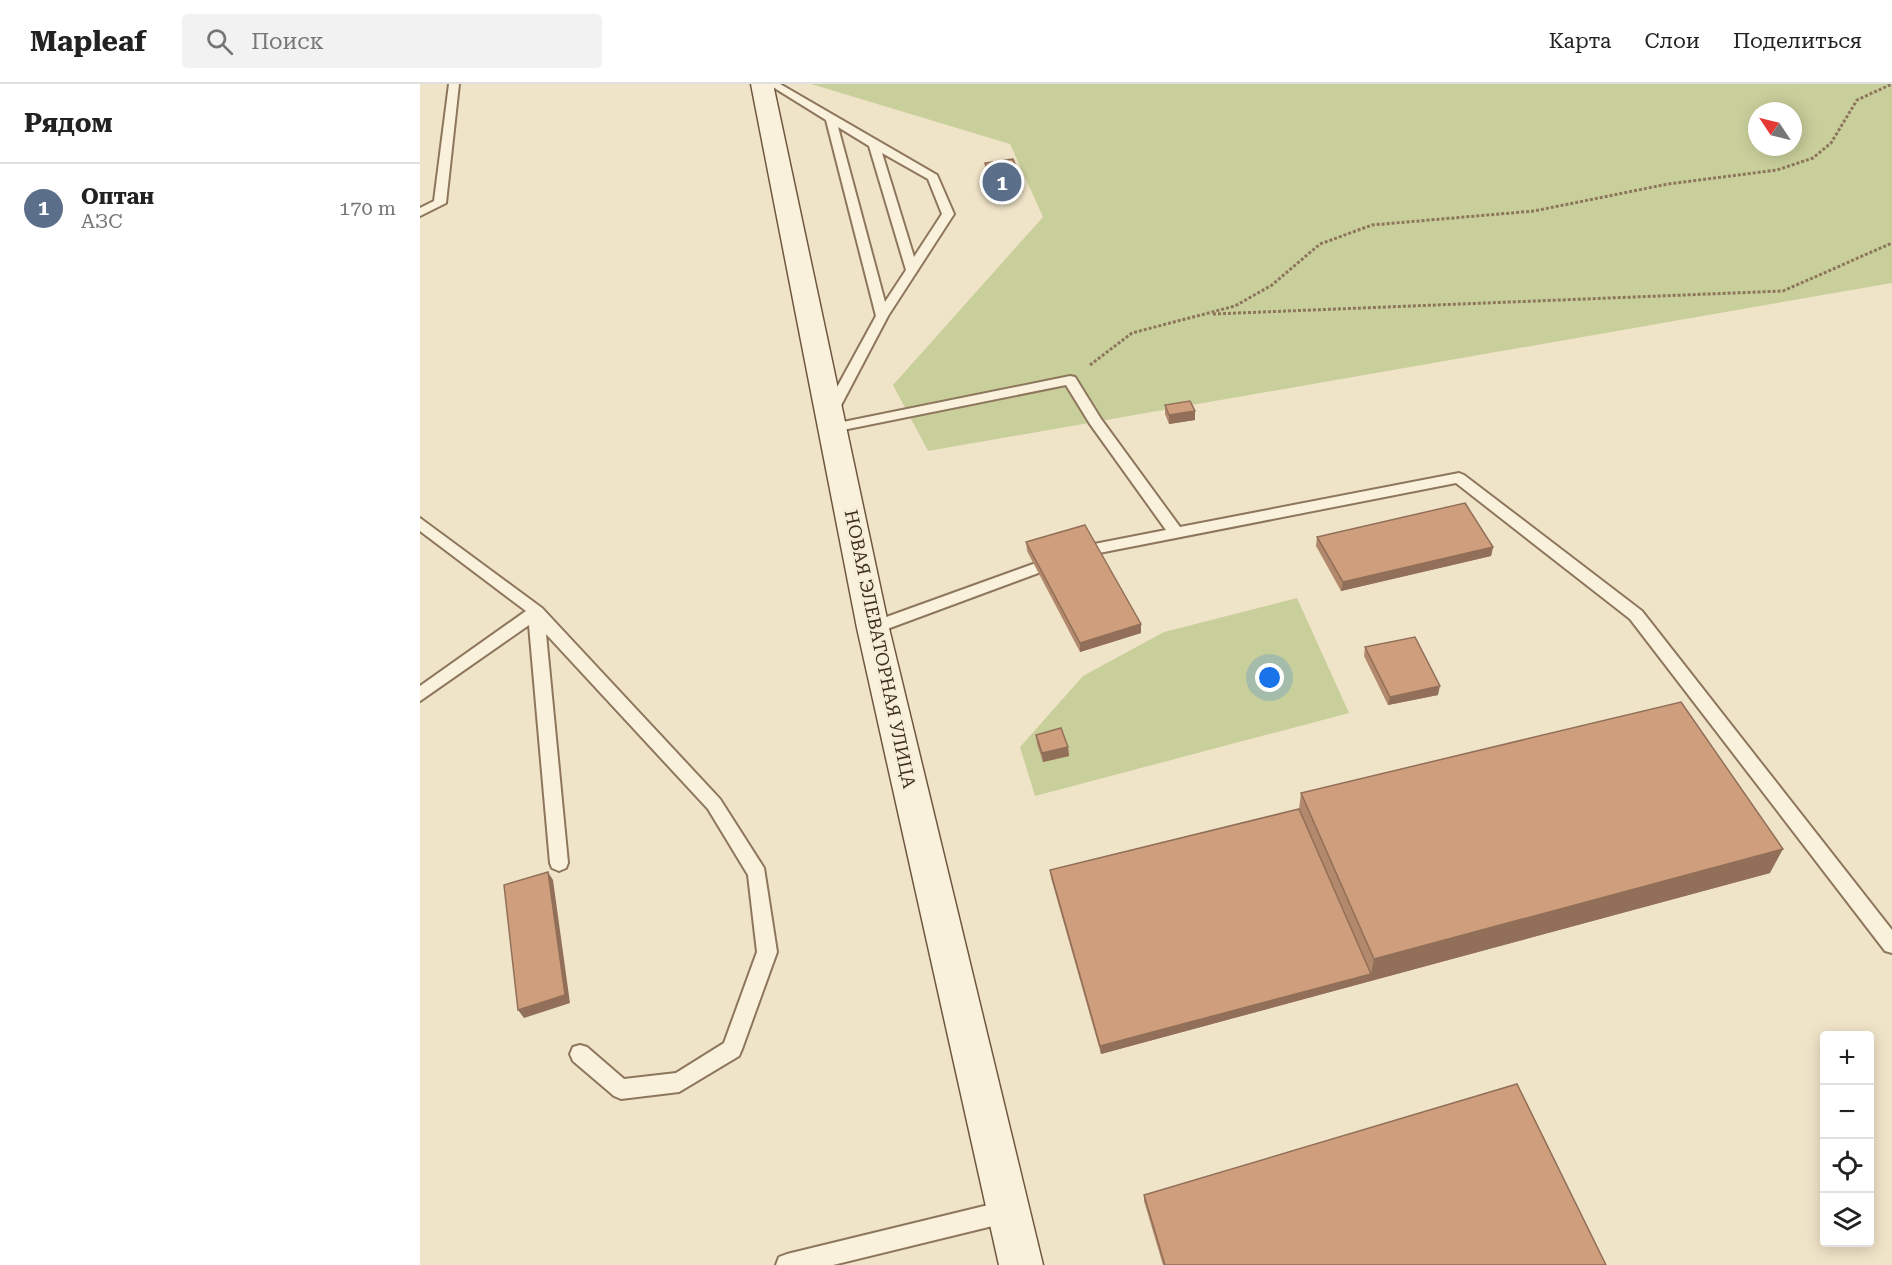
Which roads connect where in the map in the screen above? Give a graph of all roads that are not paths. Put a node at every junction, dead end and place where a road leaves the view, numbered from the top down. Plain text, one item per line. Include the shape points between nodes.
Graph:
1 (454, 84) edge
2 (762, 84) edge
3 (773, 84) edge
4 (831, 120) junction
5 (874, 144) junction
6 (420, 212) edge
7 (912, 270) junction
8 (882, 316) junction
9 (832, 420) junction
10 (420, 523) edge
11 (1176, 533) junction
12 (1094, 549) edge
13 (1036, 567) edge
14 (536, 612) junction
15 (873, 628) junction
16 (420, 695) edge
17 (559, 863) dead end
18 (1892, 945) edge
19 (580, 1054) dead end
20 (1010, 1211) junction
21 (787, 1265) edge
22 (1021, 1265) edge

1 - 6 lane via 440,203
2 - 9 main road, НОВАЯ ЭЛЕВАТОРНАЯ УЛИЦА
3 - 4 lane
4 - 5 lane
4 - 8 lane
5 - 7 lane
5 - 7 lane via 933,177 948,214
7 - 8 lane
8 - 9 lane
9 - 11 lane via 1070,380
9 - 15 main road, НОВАЯ ЭЛЕВАТОРНАЯ УЛИЦА
10 - 14 lane
11 - 12 lane
11 - 18 lane via 1459,478 1636,615
13 - 15 lane
14 - 16 lane
14 - 17 lane
14 - 19 lane via 714,804 757,874 767,952 732,1049 679,1082 621,1089
15 - 20 main road, НОВАЯ ЭЛЕВАТОРНАЯ УЛИЦА
20 - 21 lane
20 - 22 main road, НОВАЯ ЭЛЕВАТОРНАЯ УЛИЦА

